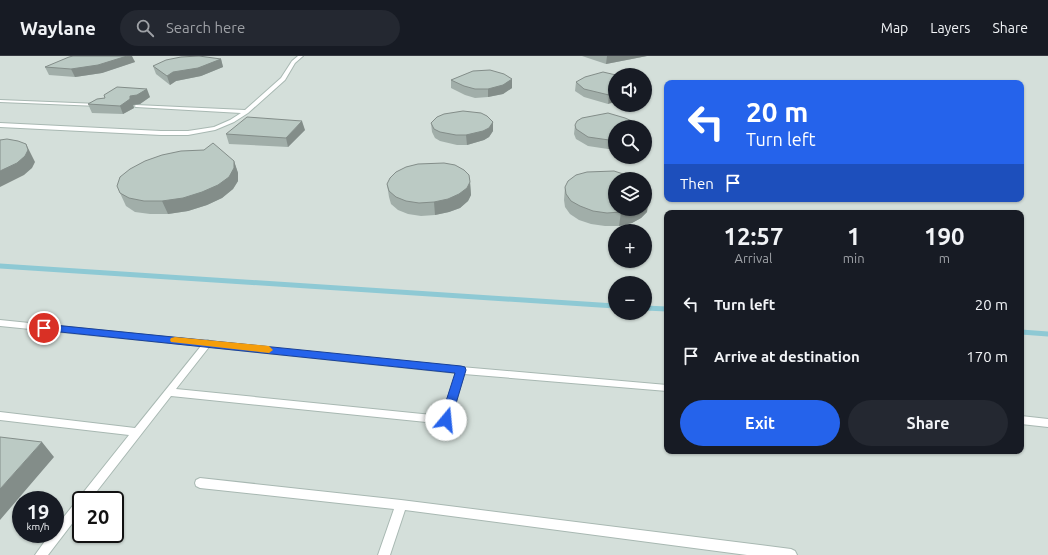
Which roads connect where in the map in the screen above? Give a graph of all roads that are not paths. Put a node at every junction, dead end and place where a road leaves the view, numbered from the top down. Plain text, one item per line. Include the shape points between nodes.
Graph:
1 (301, 56) edge
2 (0, 101) edge
3 (106, 105) edge
4 (136, 106) edge
5 (246, 112) junction
6 (0, 125) edge
7 (0, 323) edge
8 (208, 343) junction
9 (461, 370) junction
10 (664, 388) edge
11 (168, 392) junction
12 (0, 416) edge
13 (1024, 420) edge
14 (1048, 422) edge
15 (136, 432) junction
16 (200, 483) dead end
17 (91, 491) edge
18 (401, 505) junction
19 (72, 515) edge
20 (41, 555) edge
21 (384, 555) edge
22 (792, 555) edge

1 - 5 lane via 293,62 283,79
2 - 3 lane
4 - 5 lane
5 - 6 lane via 232,122 188,134
7 - 8 lane
8 - 9 lane
8 - 11 lane
9 - 10 lane
9 - 11 lane via 446,420
11 - 15 lane
12 - 15 lane
13 - 14 lane
15 - 17 lane
16 - 18 lane
18 - 21 lane
18 - 22 lane
19 - 20 lane

